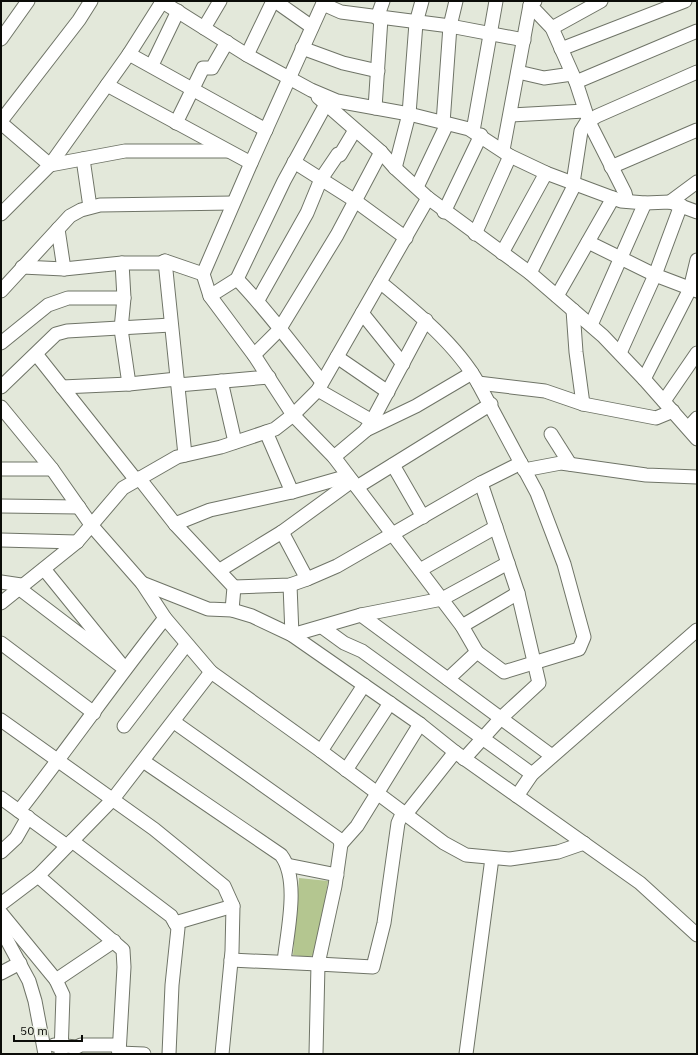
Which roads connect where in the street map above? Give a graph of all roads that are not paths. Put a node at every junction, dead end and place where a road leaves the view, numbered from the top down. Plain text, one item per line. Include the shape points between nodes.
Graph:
1 (28, 1) edge
2 (91, 1) edge
3 (162, 1) edge
4 (220, 1) edge
5 (274, 1) edge
6 (383, 1) edge
7 (422, 1) edge
8 (456, 1) edge
9 (496, 1) edge
10 (601, 1) edge
11 (685, 1) edge
12 (324, 3) edge
13 (533, 3) edge
14 (178, 11) junction
15 (379, 18) junction
16 (416, 23) junction
17 (450, 26) junction
18 (312, 27) junction
19 (204, 28) junction
20 (552, 28) junction
21 (697, 31) edge
22 (490, 33) junction
23 (1, 39) edge
24 (524, 40) junction
25 (227, 42) junction
26 (302, 48) junction
27 (561, 49) junction
28 (129, 54) junction
29 (247, 55) junction
30 (152, 65) junction
31 (378, 71) junction
32 (518, 72) junction
33 (697, 72) edge
34 (289, 78) junction
35 (574, 78) junction
36 (107, 85) junction
37 (193, 89) junction
38 (311, 90) junction
39 (326, 104) junction
40 (375, 108) junction
41 (409, 114) junction
42 (511, 115) junction
43 (587, 116) junction
44 (1, 122) edge
45 (176, 123) junction
46 (445, 124) junction
47 (266, 130) junction
48 (355, 130) junction
49 (697, 130) edge
50 (477, 133) junction
51 (229, 151) junction
52 (381, 152) junction
53 (506, 153) junction
54 (83, 159) junction
55 (294, 162) junction
56 (251, 163) junction
57 (50, 165) junction
58 (611, 167) junction
59 (395, 168) junction
60 (546, 174) junction
61 (321, 179) junction
62 (697, 182) edge
63 (574, 183) junction
64 (417, 187) junction
65 (428, 198) junction
66 (613, 198) junction
67 (354, 200) junction
68 (627, 201) junction
69 (233, 203) junction
70 (645, 203) junction
71 (676, 203) junction
72 (90, 207) junction
73 (444, 212) junction
74 (697, 212) edge
75 (1, 214) edge
76 (58, 229) junction
77 (475, 234) junction
78 (406, 238) junction
79 (588, 242) junction
80 (502, 253) junction
81 (621, 257) junction
82 (697, 260) edge
83 (165, 261) junction
84 (122, 263) junction
85 (22, 267) junction
86 (64, 269) junction
87 (530, 273) junction
88 (203, 274) junction
89 (655, 275) junction
90 (237, 278) junction
91 (380, 282) junction
92 (1, 290) edge
93 (694, 290) edge
94 (210, 296) junction
95 (557, 296) junction
96 (124, 298) junction
97 (258, 300) junction
98 (573, 310) junction
99 (362, 313) junction
100 (426, 320) junction
101 (172, 325) junction
102 (591, 326) junction
103 (121, 329) junction
104 (279, 330) junction
105 (1, 343) edge
106 (620, 353) junction
107 (697, 353) edge
108 (36, 354) junction
109 (254, 355) junction
110 (336, 357) junction
111 (403, 364) junction
112 (269, 377) junction
113 (475, 378) junction
114 (644, 379) junction
115 (222, 381) junction
116 (177, 382) junction
117 (129, 384) junction
118 (320, 386) junction
119 (1, 387) edge
120 (62, 387) junction
121 (388, 392) junction
122 (664, 401) junction
123 (491, 404) junction
124 (583, 404) junction
125 (2, 409) edge
126 (673, 411) junction
127 (293, 415) junction
128 (697, 418) edge
129 (368, 426) junction
130 (266, 432) junction
131 (694, 433) edge
132 (551, 434) dead end
133 (235, 442) junction
134 (185, 455) junction
135 (334, 457) junction
136 (570, 464) junction
137 (393, 465) junction
138 (523, 466) junction
139 (1, 469) edge
140 (52, 469) junction
141 (697, 477) edge
142 (137, 479) junction
143 (353, 482) junction
144 (481, 483) junction
145 (292, 492) junction
146 (1, 506) edge
147 (79, 507) junction
148 (423, 517) junction
149 (175, 524) junction
150 (92, 526) junction
151 (496, 527) junction
152 (282, 532) junction
153 (394, 534) junction
154 (1, 540) edge
155 (77, 542) junction
156 (508, 563) junction
157 (44, 569) junction
158 (220, 570) junction
159 (420, 570) junction
160 (307, 579) junction
161 (1, 582) edge
162 (142, 583) junction
163 (290, 585) junction
164 (20, 587) junction
165 (234, 587) junction
166 (518, 593) junction
167 (442, 599) junction
168 (1, 603) edge
169 (232, 610) junction
170 (361, 615) junction
171 (165, 618) junction
172 (462, 626) junction
173 (322, 627) junction
174 (697, 630) edge
175 (292, 635) junction
176 (1, 643) edge
177 (186, 645) junction
178 (477, 652) junction
179 (533, 662) junction
180 (125, 669) junction
181 (211, 672) junction
182 (448, 679) junction
183 (364, 685) junction
184 (390, 703) junction
185 (94, 713) junction
186 (501, 718) junction
187 (1, 720) edge
188 (174, 722) junction
189 (420, 724) junction
190 (124, 726) dead end
191 (483, 738) junction
192 (321, 751) junction
193 (460, 755) junction
194 (552, 756) junction
195 (58, 761) junction
196 (143, 761) junction
197 (346, 770) junction
198 (532, 774) junction
199 (378, 794) junction
200 (517, 796) junction
201 (1, 798) edge
202 (113, 799) junction
203 (404, 813) junction
204 (24, 814) junction
205 (584, 843) junction
206 (70, 844) junction
207 (341, 844) junction
208 (1, 852) edge
209 (492, 858) junction
210 (287, 865) junction
211 (337, 875) junction
212 (38, 876) junction
213 (1, 904) edge
214 (233, 906) junction
215 (1, 913) edge
216 (175, 923) junction
217 (1, 929) edge
218 (697, 935) edge
219 (114, 941) junction
220 (231, 960) junction
221 (284, 962) junction
222 (20, 963) junction
223 (318, 964) junction
224 (1, 973) edge
225 (56, 980) junction
226 (44, 1049) edge
227 (61, 1050) edge
228 (119, 1053) edge
229 (144, 1054) edge
230 (169, 1054) edge
231 (222, 1054) edge
232 (316, 1054) edge
233 (466, 1054) edge

1 - 23 street
2 - 44 street
3 - 14 street
3 - 28 street
4 - 19 street
5 - 18 street
5 - 29 street
6 - 15 street
7 - 16 street
8 - 17 street
9 - 22 street
10 - 20 street
11 - 27 street
12 - 15 street via 341,12
12 - 18 street
13 - 20 street
13 - 24 street
14 - 19 street
14 - 30 street
15 - 16 street
15 - 31 street
16 - 17 street
16 - 41 street
17 - 22 street
17 - 46 street
18 - 26 street
19 - 25 street
20 - 27 street
21 - 35 street
22 - 24 street
22 - 50 street
24 - 32 street
25 - 29 street
25 - 37 street via 212,68 203,68
26 - 31 street via 343,63
26 - 34 street
27 - 35 street
28 - 30 street
28 - 36 street
29 - 34 street
30 - 37 street
31 - 40 street
32 - 35 street via 544,78
32 - 42 street
33 - 43 street via 597,116
34 - 38 street
34 - 47 street
35 - 43 street
36 - 45 street
36 - 57 street
37 - 45 street
37 - 47 street
38 - 39 street
38 - 40 street via 337,101
39 - 48 street
39 - 55 street
40 - 41 street
41 - 46 street
41 - 59 street
42 - 43 street
42 - 53 street
43 - 58 street
43 - 63 street via 581,131
44 - 57 street
45 - 51 street
46 - 50 street
46 - 64 street
47 - 56 street
48 - 52 street
48 - 61 street
49 - 58 street
50 - 53 street
50 - 73 street
51 - 54 street via 125,151
51 - 56 street
52 - 59 street
52 - 67 street
53 - 60 street
53 - 77 street
54 - 57 street
54 - 72 street
55 - 61 street
55 - 90 street
56 - 69 street
57 - 75 street
58 - 68 street
59 - 64 street
60 - 63 street
60 - 80 street
61 - 67 street
61 - 97 street via 307,214
62 - 71 street
63 - 66 street
63 - 87 street
64 - 65 street
65 - 73 street
65 - 78 street
66 - 68 street
66 - 79 street
67 - 78 street
67 - 104 street via 337,235
68 - 70 street
69 - 72 street
69 - 88 street
70 - 71 street
70 - 81 street
71 - 74 street
71 - 89 street
72 - 76 street via 70,216
73 - 77 street
76 - 85 street
76 - 86 street
77 - 80 street
78 - 91 street
79 - 81 street
79 - 95 street
80 - 87 street
81 - 89 street
81 - 102 street
82 - 93 street
83 - 84 street
83 - 88 street
83 - 101 street
84 - 86 street
84 - 96 street
85 - 86 street
85 - 92 street
87 - 95 street
88 - 94 street
89 - 93 street
89 - 106 street
90 - 94 street
90 - 97 street
91 - 99 street
91 - 100 street
93 - 114 street
94 - 109 street
95 - 98 street
96 - 103 street
96 - 105 street via 68,298 48,305
97 - 104 street
98 - 102 street
98 - 124 street
99 - 110 street
99 - 111 street
100 - 111 street
100 - 113 street
101 - 103 street
101 - 116 street
102 - 106 street
103 - 108 street via 67,331 56,334
103 - 117 street
104 - 109 street
104 - 118 street
106 - 114 street
107 - 122 street
108 - 119 street
108 - 120 street
109 - 112 street
110 - 118 street
110 - 121 street
111 - 121 street
112 - 115 street
112 - 127 street
113 - 123 street
113 - 124 street via 545,391
113 - 129 street
114 - 122 street
115 - 116 street
115 - 133 street
116 - 117 street
116 - 134 street
117 - 120 street
118 - 127 street
118 - 129 street
120 - 142 street
121 - 129 street
122 - 126 street
123 - 137 street
123 - 138 street
124 - 126 street via 656,418
125 - 140 street
126 - 131 street
127 - 130 street via 275,429
127 - 135 street
128 - 131 street
129 - 135 street
130 - 133 street
130 - 145 street
132 - 136 street
133 - 134 street
134 - 142 street
135 - 143 street
136 - 138 street via 561,462
136 - 141 street via 646,475
137 - 143 street
137 - 148 street
138 - 144 street
138 - 179 street via 537,493 564,564 584,637 579,649
139 - 140 street
140 - 147 street
142 - 149 street
142 - 150 street via 123,488
143 - 145 street
143 - 152 street
143 - 153 street
144 - 148 street
144 - 151 street
145 - 149 street via 210,510
146 - 147 street
147 - 150 street
148 - 153 street
149 - 158 street
150 - 155 street
150 - 162 street
151 - 156 street
151 - 159 street
152 - 158 street
152 - 160 street
153 - 159 street
153 - 160 street
154 - 155 street
155 - 157 street
156 - 166 street
156 - 167 street
157 - 164 street
157 - 180 street
158 - 165 street
159 - 167 street
160 - 163 street
161 - 164 street
162 - 169 street via 208,609
162 - 171 street
163 - 165 street
163 - 175 street
164 - 168 street
164 - 180 street
165 - 169 street
166 - 172 street
166 - 179 street
167 - 170 street
167 - 172 street
169 - 175 street via 252,616
170 - 173 street
170 - 182 street
171 - 177 street
171 - 180 street
172 - 178 street
173 - 175 street
173 - 191 street via 344,643 362,651
174 - 194 street
175 - 183 street
176 - 185 street
177 - 181 street
177 - 190 street
178 - 179 street via 504,672
178 - 182 street
179 - 186 street via 539,683
180 - 185 street
181 - 188 street
181 - 192 street
182 - 186 street
183 - 184 street
183 - 192 street
184 - 189 street
184 - 197 street
185 - 195 street
186 - 191 street
186 - 194 street
187 - 195 street
188 - 196 street
188 - 207 street via 339,839
189 - 193 street
189 - 199 street
191 - 193 street
191 - 198 street
192 - 197 street
193 - 200 street
193 - 203 street
194 - 198 street
195 - 202 street
195 - 204 street
196 - 202 street
196 - 210 street via 281,854
197 - 199 street
198 - 200 street
199 - 203 street
199 - 207 street via 357,826
200 - 205 street
201 - 204 street
202 - 206 street
202 - 214 street via 224,886
203 - 209 street via 444,843 466,855
203 - 223 street via 398,823 384,923 373,967
204 - 206 street
204 - 208 street via 16,838
205 - 209 street via 558,852 510,859
205 - 218 street via 640,883
206 - 212 street
206 - 216 street via 171,916
207 - 211 street
209 - 233 street
210 - 211 street
210 - 221 street via 291,895
211 - 223 street
212 - 213 street
212 - 219 street
214 - 216 street
214 - 220 street
215 - 225 street
216 - 230 street via 178,928
217 - 222 street
219 - 225 street
219 - 228 street via 123,950 124,967
220 - 221 street
220 - 231 street
221 - 223 street
222 - 224 street
222 - 226 street via 36,1001
223 - 232 street
225 - 227 street via 63,995
226 - 227 street
227 - 228 street via 81,1045 117,1045
228 - 229 street

